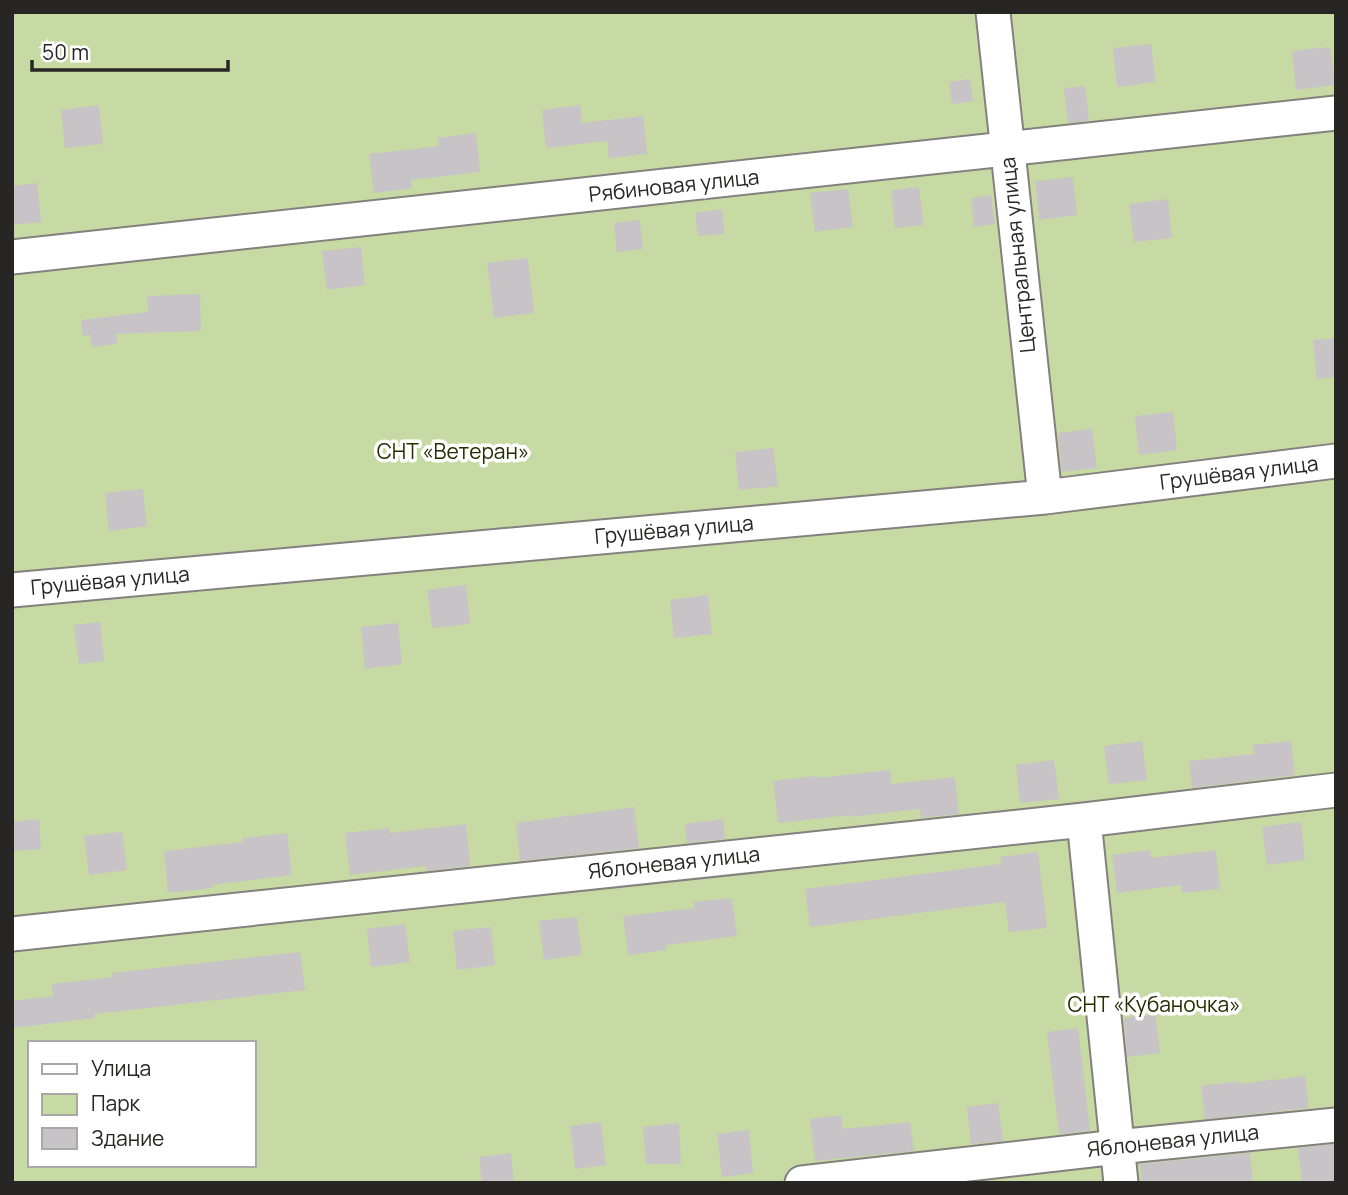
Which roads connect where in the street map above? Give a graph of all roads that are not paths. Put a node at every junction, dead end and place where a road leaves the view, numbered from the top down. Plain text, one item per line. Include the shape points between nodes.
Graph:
1 (993, 12) edge
2 (1336, 113) edge
3 (1006, 150) junction
4 (12, 257) edge
5 (1336, 461) edge
6 (1045, 497) junction
7 (12, 590) edge
8 (1336, 790) edge
9 (1084, 820) junction
10 (12, 934) edge
11 (1336, 1125) edge
12 (1117, 1147) junction
13 (802, 1183) edge
14 (1121, 1183) edge

1 - 3 street, Центральная улица
2 - 3 street, Рябиновая улица
3 - 4 street, Рябиновая улица
3 - 6 street, Центральная улица
5 - 6 street, Грушёвая улица
6 - 7 street, Грушёвая улица
8 - 9 street, Яблоневая улица
9 - 10 street, Яблоневая улица
9 - 12 street
11 - 12 street, Яблоневая улица
12 - 13 street, Яблоневая улица
12 - 14 street

